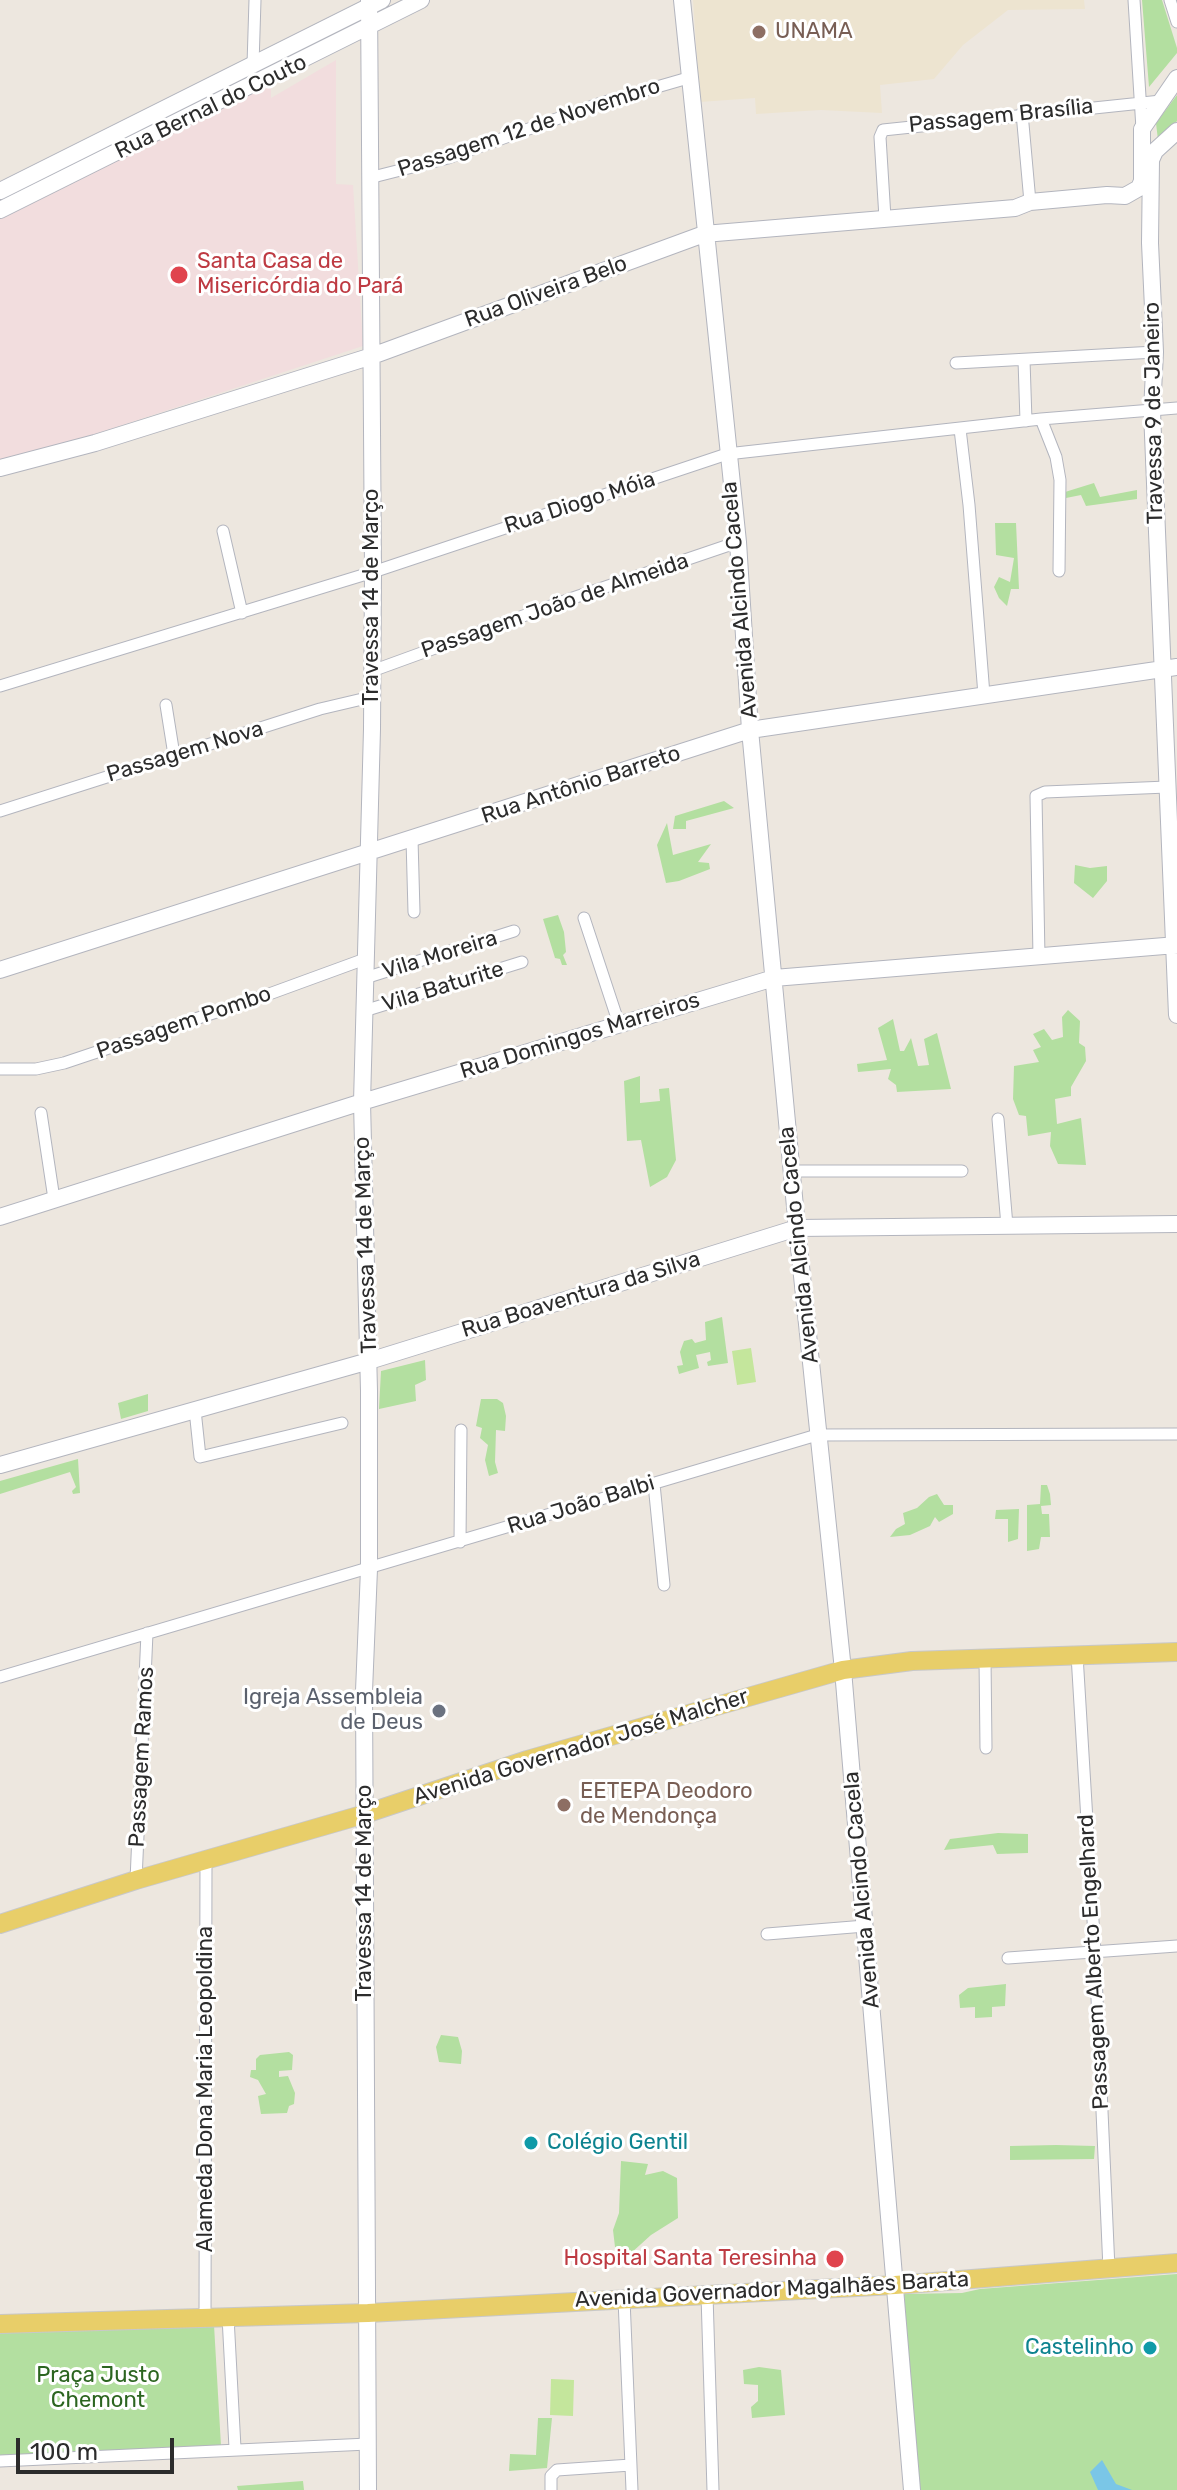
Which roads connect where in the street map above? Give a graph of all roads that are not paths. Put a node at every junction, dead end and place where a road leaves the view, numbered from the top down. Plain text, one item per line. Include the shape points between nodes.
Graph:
1 (255, 0) edge
2 (421, 0) edge
3 (682, 0) edge
4 (1134, 0) edge
5 (1170, 0) edge
6 (373, 2) edge
7 (1177, 22) edge
8 (370, 27) junction
9 (253, 65) junction
10 (688, 78) junction
11 (1177, 78) edge
12 (1161, 101) junction
13 (1140, 102) junction
14 (1022, 113) junction
15 (1142, 129) junction
16 (1177, 131) edge
17 (369, 178) junction
18 (0, 191) edge
19 (1107, 195) junction
20 (1030, 202) junction
21 (0, 210) edge
22 (885, 218) junction
23 (704, 234) junction
24 (1150, 243) junction
25 (1155, 352) junction
26 (372, 356) junction
27 (1024, 360) junction
28 (956, 363) dead end
29 (1177, 408) edge
30 (1152, 411) junction
31 (1041, 419) junction
32 (1026, 421) junction
33 (960, 429) junction
34 (727, 454) junction
35 (0, 468) edge
36 (223, 531) dead end
37 (738, 542) junction
38 (1059, 571) dead end
39 (373, 572) junction
40 (242, 613) junction
41 (1169, 668) edge
42 (372, 671) junction
43 (0, 686) edge
44 (984, 695) junction
45 (371, 697) junction
46 (166, 705) dead end
47 (750, 730) junction
48 (174, 755) junction
49 (1167, 787) junction
50 (0, 811) edge
51 (412, 839) junction
52 (368, 854) junction
53 (414, 912) dead end
54 (584, 918) dead end
55 (514, 931) dead end
56 (1176, 945) edge
57 (1039, 957) junction
58 (365, 959) junction
59 (522, 962) dead end
60 (0, 970) edge
61 (365, 978) junction
62 (774, 978) junction
63 (364, 1011) junction
64 (1177, 1015) edge
65 (619, 1024) junction
66 (0, 1069) edge
67 (362, 1102) junction
68 (41, 1113) dead end
69 (998, 1119) dead end
70 (791, 1171) junction
71 (962, 1171) dead end
72 (54, 1199) junction
73 (0, 1217) edge
74 (1177, 1224) edge
75 (1007, 1226) junction
76 (797, 1228) junction
77 (369, 1361) junction
78 (195, 1410) junction
79 (342, 1423) dead end
80 (461, 1430) dead end
81 (1177, 1434) edge
82 (817, 1435) junction
83 (0, 1465) edge
84 (654, 1484) junction
85 (460, 1542) junction
86 (369, 1569) junction
87 (664, 1585) dead end
88 (147, 1633) junction
89 (1177, 1652) edge
90 (1077, 1655) junction
91 (985, 1659) junction
92 (843, 1670) junction
93 (0, 1677) edge
94 (986, 1748) dead end
95 (365, 1814) junction
96 (206, 1860) junction
97 (136, 1880) junction
98 (0, 1924) edge
99 (865, 1926) junction
100 (767, 1934) dead end
101 (1177, 1946) edge
102 (1095, 1953) junction
103 (1008, 1958) dead end
104 (1177, 2263) edge
105 (1109, 2269) junction
106 (895, 2285) junction
107 (707, 2295) junction
108 (624, 2299) junction
109 (368, 2313) junction
110 (228, 2317) junction
111 (205, 2318) junction
112 (0, 2324) edge
113 (368, 2444) junction
114 (235, 2448) junction
115 (0, 2461) edge
116 (631, 2465) junction
117 (368, 2490) edge
118 (551, 2490) edge
119 (632, 2490) edge
120 (713, 2490) edge
121 (912, 2490) edge

1 - 9 street
2 - 8 street, Rua Bernal do Couto
3 - 10 street, Avenida Alcindo Cacela
4 - 13 street
5 - 7 street
6 - 8 street, Travessa 14 de Março
6 - 9 street, Rua Bernal do Couto
8 - 17 street, Travessa 14 de Março
8 - 21 street, Rua Bernal do Couto
9 - 18 street, Rua Bernal do Couto
10 - 17 street, Passagem 12 de Novembro via 448,158
10 - 23 street, Avenida Alcindo Cacela
11 - 12 street
12 - 13 street, Passagem Brasília
12 - 15 street
13 - 14 street, Passagem Brasília
13 - 15 street
14 - 20 street
14 - 22 street, Passagem Brasília via 883,130
15 - 19 street, Rua Oliveira Belo via 1139,188 1125,196
16 - 24 street via 1151,160
17 - 26 street, Travessa 14 de Março
19 - 20 street, Rua Oliveira Belo
19 - 24 street, Rua Oliveira Belo via 1130,199 1140,207
20 - 22 street, Rua Oliveira Belo via 1015,208
22 - 23 street, Rua Oliveira Belo
23 - 26 street, Rua Oliveira Belo
23 - 34 street, Avenida Alcindo Cacela
24 - 25 street, Travessa 9 de Janeiro
25 - 27 street
25 - 30 street, Travessa 9 de Janeiro
26 - 35 street, Rua Oliveira Belo
26 - 39 street, Travessa 14 de Março
27 - 28 street
27 - 32 street
29 - 30 street, Rua Diogo Móia
30 - 31 street, Rua Diogo Móia
30 - 41 street, Travessa 9 de Janeiro
31 - 32 street, Rua Diogo Móia
31 - 38 street via 1060,480
32 - 33 street, Rua Diogo Móia
33 - 34 street, Rua Diogo Móia
33 - 44 street
34 - 37 street, Avenida Alcindo Cacela
34 - 39 street, Rua Diogo Móia
36 - 40 street
37 - 42 street, Passagem João de Almeida
37 - 47 street, Avenida Alcindo Cacela
39 - 40 street, Rua Diogo Móia
39 - 42 street, Travessa 14 de Março
40 - 43 street, Rua Diogo Móia
41 - 44 street, Rua Antônio Barreto
41 - 49 street, Travessa 9 de Janeiro
42 - 45 street, Travessa 14 de Março
44 - 47 street, Rua Antônio Barreto
45 - 48 street, Passagem Nova
45 - 52 street, Travessa 14 de Março
46 - 48 street
47 - 51 street, Rua Antônio Barreto
47 - 62 street, Avenida Alcindo Cacela
48 - 50 street, Passagem Nova
49 - 56 street, Travessa 9 de Janeiro
49 - 57 street via 1036,796
51 - 52 street, Rua Antônio Barreto
51 - 53 street
52 - 58 street, Travessa 14 de Março
52 - 60 street, Rua Antônio Barreto
54 - 65 street
55 - 61 street, Vila Moreira
56 - 57 street, Rua Domingos Marreiros
56 - 64 street, Travessa 9 de Janeiro
57 - 62 street, Rua Domingos Marreiros
58 - 61 street, Travessa 14 de Março
58 - 66 street, Passagem Pombo via 75,1059 36,1069
59 - 63 street, Vila Baturite
61 - 63 street, Travessa 14 de Março
62 - 65 street, Rua Domingos Marreiros
62 - 70 street, Avenida Alcindo Cacela
63 - 67 street, Travessa 14 de Março
65 - 67 street, Rua Domingos Marreiros
67 - 72 street, Rua Domingos Marreiros
67 - 77 street, Travessa 14 de Março
68 - 72 street
69 - 75 street
70 - 71 street
70 - 76 street, Avenida Alcindo Cacela
72 - 73 street, Rua Domingos Marreiros
74 - 75 street, Rua Boaventura da Silva
75 - 76 street, Rua Boaventura da Silva
76 - 77 street, Rua Boaventura da Silva
76 - 82 street, Avenida Alcindo Cacela
77 - 78 street, Rua Boaventura da Silva
77 - 86 street, Travessa 14 de Março
78 - 79 street via 200,1457
78 - 83 street, Rua Boaventura da Silva
80 - 85 street
81 - 82 street, Rua João Balbi
82 - 84 street, Rua João Balbi
82 - 92 street, Avenida Alcindo Cacela
84 - 85 street, Rua João Balbi
84 - 87 street
85 - 86 street, Rua João Balbi
86 - 88 street, Rua João Balbi
86 - 95 street, Travessa 14 de Março
88 - 93 street, Rua João Balbi
88 - 97 street, Passagem Ramos
89 - 90 main road, Avenida Governador José Malcher
90 - 91 main road, Avenida Governador José Malcher
90 - 102 street, Passagem Alberto Engelhard
91 - 92 main road, Avenida Governador José Malcher
91 - 94 street
92 - 95 main road, Avenida Governador José Malcher via 527,1760
92 - 99 street, Avenida Alcindo Cacela
95 - 96 main road, Avenida Governador José Malcher
95 - 109 street, Travessa 14 de Março
96 - 97 main road, Avenida Governador José Malcher
96 - 111 street, Alameda Dona Maria Leopoldina
97 - 98 main road, Avenida Governador José Malcher
99 - 100 street
99 - 106 street, Avenida Alcindo Cacela
101 - 102 street
102 - 103 street
102 - 105 street, Passagem Alberto Engelhard
104 - 105 main road, Avenida Governador Magalhães Barata
105 - 106 main road, Avenida Governador Magalhães Barata
106 - 107 main road, Avenida Governador Magalhães Barata
106 - 121 street, Avenida Alcindo Cacela
107 - 108 main road, Avenida Governador Magalhães Barata
107 - 120 street
108 - 109 main road, Avenida Governador Magalhães Barata
108 - 116 street
109 - 110 main road, Avenida Governador Magalhães Barata
109 - 113 street, Travessa 14 de Março
110 - 111 main road, Avenida Governador Magalhães Barata
110 - 114 street
111 - 112 main road, Avenida Governador Magalhães Barata
113 - 114 street
113 - 117 street, Travessa 14 de Março
114 - 115 street
116 - 118 street via 557,2470 551,2476
116 - 119 street

